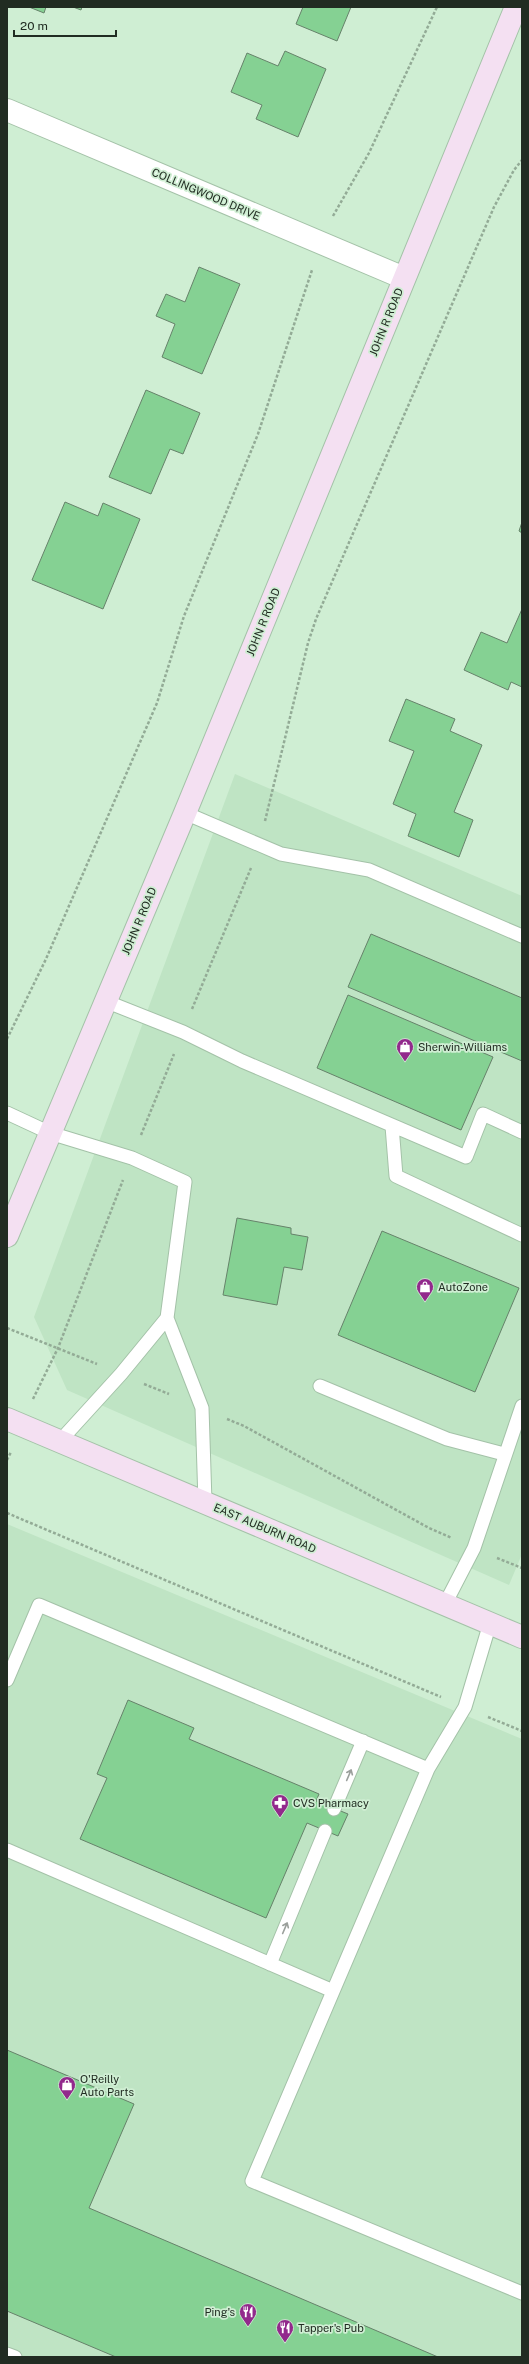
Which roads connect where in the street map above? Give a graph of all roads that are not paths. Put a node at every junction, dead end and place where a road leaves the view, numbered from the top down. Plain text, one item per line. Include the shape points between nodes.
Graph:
1 (516, 7) edge
2 (7, 110) edge
3 (404, 278) junction
4 (185, 813) junction
5 (522, 936) edge
6 (106, 1001) junction
7 (7, 1113) edge
8 (392, 1126) junction
9 (522, 1132) edge
10 (50, 1133) junction
11 (522, 1235) edge
12 (7, 1236) edge
13 (167, 1318) junction
14 (320, 1386) dead end
15 (522, 1406) edge
16 (7, 1418) edge
17 (60, 1441) junction
18 (504, 1454) junction
19 (205, 1502) junction
20 (445, 1604) junction
21 (490, 1623) junction
22 (522, 1637) edge
23 (7, 1680) edge
24 (363, 1741) junction
25 (428, 1769) junction
26 (334, 1808) dead end
27 (326, 1831) dead end
28 (7, 1850) edge
29 (270, 1964) junction
30 (333, 1991) junction
31 (522, 2293) edge
32 (7, 2354) edge
33 (14, 2357) edge

1 - 3 main road, JOHN R ROAD
2 - 3 street, COLLINGWOOD DRIVE
3 - 4 main road, JOHN R ROAD
4 - 5 lane via 281,854 369,870
4 - 6 main road, JOHN R ROAD
6 - 8 lane via 182,1032
6 - 10 main road, JOHN R ROAD
7 - 10 lane
8 - 9 lane via 466,1157 484,1114
8 - 11 lane via 396,1176
10 - 12 main road, JOHN R ROAD
10 - 13 lane via 132,1158 185,1182
13 - 17 lane via 121,1374
13 - 19 lane via 202,1408
14 - 18 lane via 447,1439
15 - 18 lane
16 - 17 main road, EAST AUBURN ROAD
17 - 19 main road, EAST AUBURN ROAD
18 - 20 lane via 474,1548
19 - 20 main road, EAST AUBURN ROAD
20 - 21 main road, EAST AUBURN ROAD
21 - 22 main road, EAST AUBURN ROAD
21 - 25 lane via 465,1707
23 - 24 lane via 39,1605
24 - 25 lane
26 -> 24 lane
25 - 30 lane
29 -> 27 lane
28 - 29 lane
29 - 30 lane
30 - 31 lane via 252,2181
32 - 33 lane

